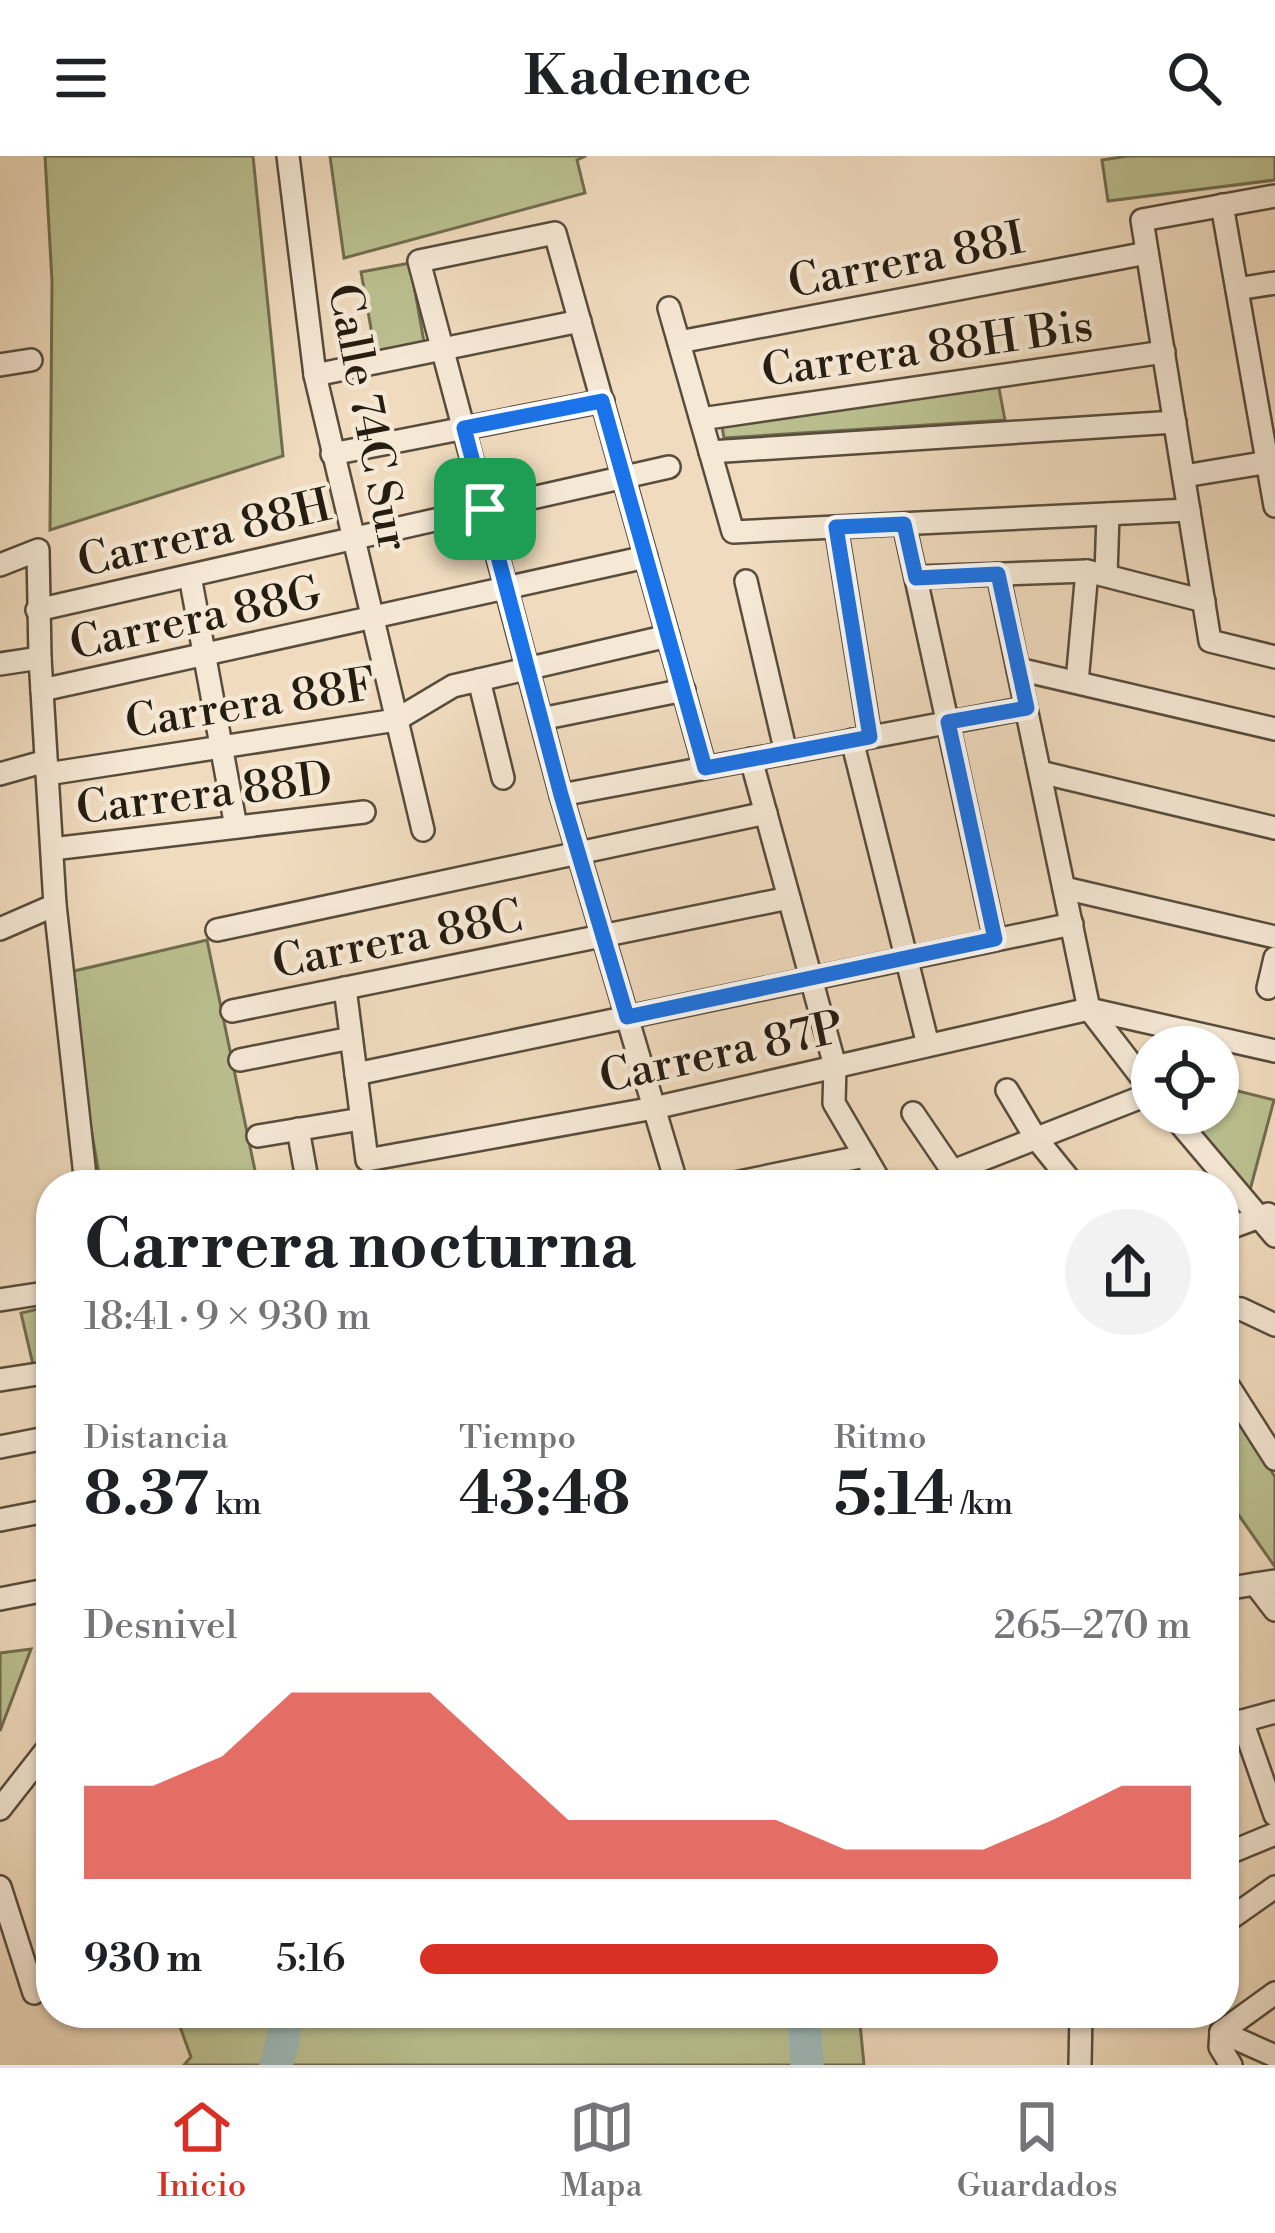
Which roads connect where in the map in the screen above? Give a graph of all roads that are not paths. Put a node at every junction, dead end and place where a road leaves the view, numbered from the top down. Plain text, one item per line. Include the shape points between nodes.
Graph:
1 (288, 156) edge
2 (1275, 196) edge
3 (1222, 205) junction
4 (1148, 253) junction
5 (1275, 283) edge
6 (1237, 289) junction
7 (669, 308) dead end
8 (580, 321) junction
9 (679, 342) junction
10 (442, 349) junction
11 (1164, 352) junction
12 (32, 360) dead end
13 (0, 365) edge
14 (315, 375) junction
15 (1264, 377) edge
16 (602, 401) junction
17 (701, 419) junction
18 (1175, 422) junction
19 (464, 428) junction
20 (710, 452) junction
21 (332, 454) junction
22 (1271, 461) edge
23 (669, 467) dead end
24 (1184, 476) junction
25 (624, 478) junction
26 (1275, 506) edge
27 (485, 509) junction
28 (1189, 510) junction
29 (1108, 514) junction
30 (904, 524) junction
31 (836, 527) junction
32 (352, 539) junction
33 (646, 557) junction
34 (0, 566) edge
35 (1096, 573) junction
36 (998, 574) junction
37 (190, 576) junction
38 (916, 578) junction
39 (746, 581) dead end
40 (506, 588) junction
41 (1204, 601) junction
42 (37, 610) junction
43 (371, 618) junction
44 (668, 636) junction
45 (204, 655) junction
46 (1275, 657) edge
47 (40, 658) junction
48 (0, 664) edge
49 (527, 668) junction
50 (1018, 668) junction
51 (479, 680) junction
52 (1077, 682) junction
53 (683, 690) junction
54 (42, 691) junction
55 (1027, 708) junction
56 (541, 719) junction
57 (396, 720) junction
58 (948, 722) junction
59 (1275, 729) edge
60 (861, 739) junction
61 (221, 747) junction
62 (786, 753) junction
63 (752, 759) junction
64 (47, 767) junction
65 (705, 768) junction
66 (1040, 772) junction
67 (0, 774) edge
68 (503, 778) dead end
69 (561, 795) junction
70 (364, 812) dead end
71 (766, 813) junction
72 (236, 827) junction
73 (1275, 828) edge
74 (423, 830) dead end
75 (52, 849) junction
76 (578, 853) junction
77 (1064, 888) junction
78 (789, 898) junction
79 (56, 905) junction
80 (1072, 924) junction
81 (0, 929) edge
82 (217, 931) dead end
83 (603, 936) junction
84 (1275, 937) edge
85 (995, 939) junction
86 (908, 958) junction
87 (1275, 958) edge
88 (811, 978) junction
89 (345, 988) junction
90 (1268, 988) dead end
91 (1089, 1009) junction
92 (232, 1011) dead end
93 (627, 1017) junction
94 (351, 1038) junction
95 (928, 1045) junction
96 (1275, 1051) edge
97 (241, 1060) dead end
98 (1131, 1064) edge
99 (835, 1066) junction
100 (356, 1074) junction
101 (1007, 1090) dead end
102 (1131, 1100) edge
103 (654, 1108) junction
104 (913, 1113) dead end
105 (362, 1118) junction
106 (298, 1129) junction
107 (1191, 1134) edge
108 (258, 1136) dead end
109 (1035, 1137) junction
110 (865, 1156) junction
111 (84, 1170) edge
112 (305, 1170) edge
113 (673, 1170) edge
114 (817, 1170) edge
115 (873, 1170) edge
116 (952, 1170) edge
117 (972, 1170) edge
118 (1062, 1170) edge
119 (1225, 1170) edge
120 (1239, 1185) edge
121 (1267, 1214) edge
122 (1275, 1236) edge
123 (36, 1294) edge
124 (0, 1300) edge
125 (1239, 1309) edge
126 (1275, 1325) edge
127 (36, 1374) edge
128 (0, 1380) edge
129 (1239, 1403) edge
130 (36, 1440) edge
131 (0, 1447) edge
132 (1275, 1460) edge
133 (36, 1513) edge
134 (0, 1520) edge
135 (1265, 1583) edge
136 (36, 1592) edge
137 (0, 1599) edge
138 (1275, 1610) edge
139 (1275, 1712) edge
140 (1239, 1722) edge
141 (1239, 1737) edge
142 (36, 1763) edge
143 (0, 1809) edge
144 (1275, 1815) edge
145 (1275, 1834) edge
146 (1239, 1849) edge
147 (0, 1887) edge
148 (1275, 1887) edge
149 (1239, 1912) edge
150 (34, 1993) dead end
151 (1275, 1993) edge
152 (1239, 2019) edge
153 (1081, 2028) edge
154 (1227, 2028) edge
155 (1221, 2032) junction
156 (1275, 2056) edge
157 (1080, 2065) edge
158 (1231, 2065) edge

1 - 14 street, Calle 74C Sur
2 - 3 street
3 - 4 street via 1142,220
3 - 6 street
4 - 9 street, Carrera 88I
4 - 11 street
5 - 6 street
6 - 15 street
7 - 9 street
8 - 10 street
8 - 10 street via 555,232 419,261
8 - 16 street
9 - 17 street
10 - 14 street
10 - 19 street
11 - 17 street, Carrera 88H Bis
11 - 18 street
12 - 13 street
14 - 21 street, Calle 74C Sur
15 - 22 street
16 - 19 street
16 - 25 street
17 - 20 street
18 - 20 street
18 - 24 street
19 - 21 street
19 - 27 street
20 - 31 street via 734,532
21 - 32 street, Calle 74C Sur
22 - 24 street
22 - 26 street
23 - 25 street, Carrera 88H
24 - 28 street
25 - 27 street, Carrera 88H
25 - 33 street
27 - 32 street, Carrera 88H
27 - 40 street
28 - 29 street
28 - 41 street
29 - 30 street
29 - 35 street
30 - 31 street
30 - 38 street
31 - 60 street
32 - 37 street, Carrera 88H
32 - 43 street, Calle 74C Sur
33 - 40 street, Carrera 88G
33 - 44 street
34 - 42 street via 38,550
35 - 36 street
35 - 41 street
35 - 52 street
36 - 38 street
36 - 50 street
37 - 42 street, Carrera 88H
37 - 45 street
38 - 58 street
39 - 62 street
40 - 43 street, Carrera 88G
40 - 49 street
41 - 46 street via 1210,640
42 - 47 street
43 - 45 street, Carrera 88G
43 - 57 street, Calle 74C Sur
44 - 49 street, Carrera 88F
44 - 53 street
45 - 54 street, Carrera 88G
45 - 61 street
47 - 48 street, Carrera 88G
47 - 54 street
49 - 51 street, Carrera 88F
49 - 56 street
50 - 52 street
50 - 55 street
51 - 57 street, Carrera 88F
51 - 68 street
52 - 59 street
53 - 56 street
53 - 65 street
54 - 64 street
55 - 58 street
55 - 66 street
56 - 69 street
57 - 61 street, Carrera 88F
57 - 74 street, Calle 74C Sur
58 - 60 street
58 - 85 street
60 - 62 street
60 - 86 street
61 - 64 street, Carrera 88F
61 - 72 street
62 - 63 street
63 - 65 street
63 - 71 street
64 - 67 street, Carrera 88F
64 - 75 street
65 - 69 street
66 - 73 street
66 - 77 street
69 - 76 street
70 - 72 street, Carrera 88D
71 - 76 street
71 - 78 street
72 - 75 street, Carrera 88D
75 - 79 street
76 - 82 street
76 - 83 street
77 - 80 street
77 - 84 street
78 - 83 street, Carrera 88C
78 - 88 street
79 - 81 street
79 - 111 street
80 - 85 street
80 - 91 street
83 - 89 street, Carrera 88C
83 - 93 street
85 - 86 street
86 - 88 street
86 - 95 street
87 - 90 street
88 - 93 street
88 - 99 street
89 - 92 street, Carrera 88C
89 - 94 street
91 - 95 street, Carrera 87P
91 - 96 street
91 - 98 street
93 - 100 street
93 - 103 street
94 - 97 street
94 - 100 street
95 - 99 street, Carrera 87P
99 - 103 street, Carrera 87P
99 - 110 street via 834,1103
100 - 105 street
101 - 109 street
102 - 109 street
103 - 105 street, Carrera 87P via 367,1160
103 - 113 street
104 - 116 street
105 - 106 street
106 - 108 street
106 - 112 street
107 - 119 street
109 - 117 street
109 - 118 street
110 - 114 street
110 - 115 street
120 - 121 street
121 - 122 street
123 - 124 street
125 - 126 street
127 - 128 street
129 - 132 street
130 - 131 street
133 - 134 street
135 - 138 street
136 - 137 street
139 - 140 street
141 - 144 street
142 - 143 street
145 - 146 street
147 - 150 street
148 - 149 street
151 - 152 street
153 - 157 street
154 - 155 street
155 - 156 street
155 - 158 street

